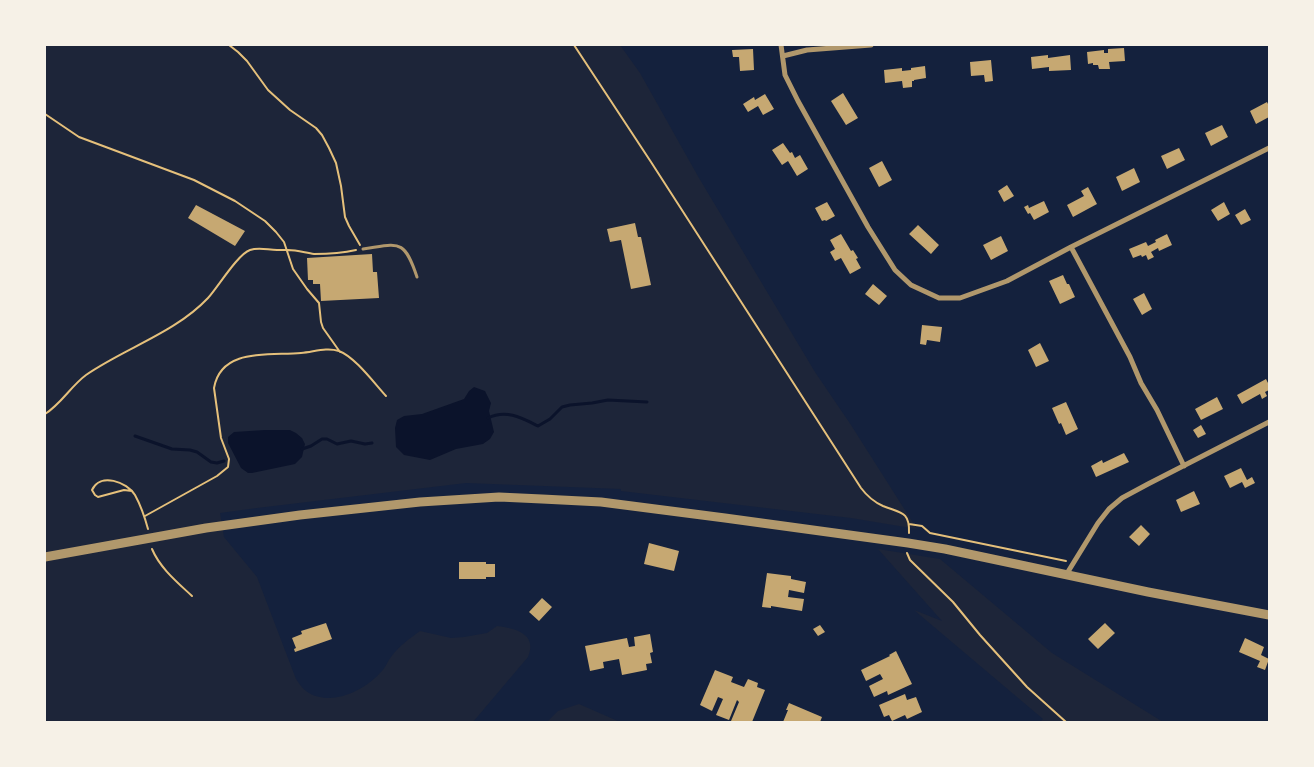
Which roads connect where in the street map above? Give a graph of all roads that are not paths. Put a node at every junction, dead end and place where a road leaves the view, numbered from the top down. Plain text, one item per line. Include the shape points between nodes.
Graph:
1 (781, 45) edge
2 (871, 45) edge
3 (783, 56) junction
4 (1269, 148) edge
5 (1071, 247) junction
6 (363, 249) road end
7 (417, 277) dead end
8 (1269, 422) edge
9 (1184, 466) junction
10 (45, 557) edge
11 (1066, 575) junction
12 (1269, 615) edge

1 - 3 street
2 - 3 street via 807,50
3 - 5 street via 785,75 863,218 895,270 911,285 938,298 960,298 1007,281
4 - 5 street
5 - 9 street via 1158,410
6 - 7 lane via 400,246 408,254
8 - 9 street
9 - 11 street via 1122,498 1109,509
10 - 11 street via 291,516 499,497 600,502 868,537 944,549
11 - 12 street

